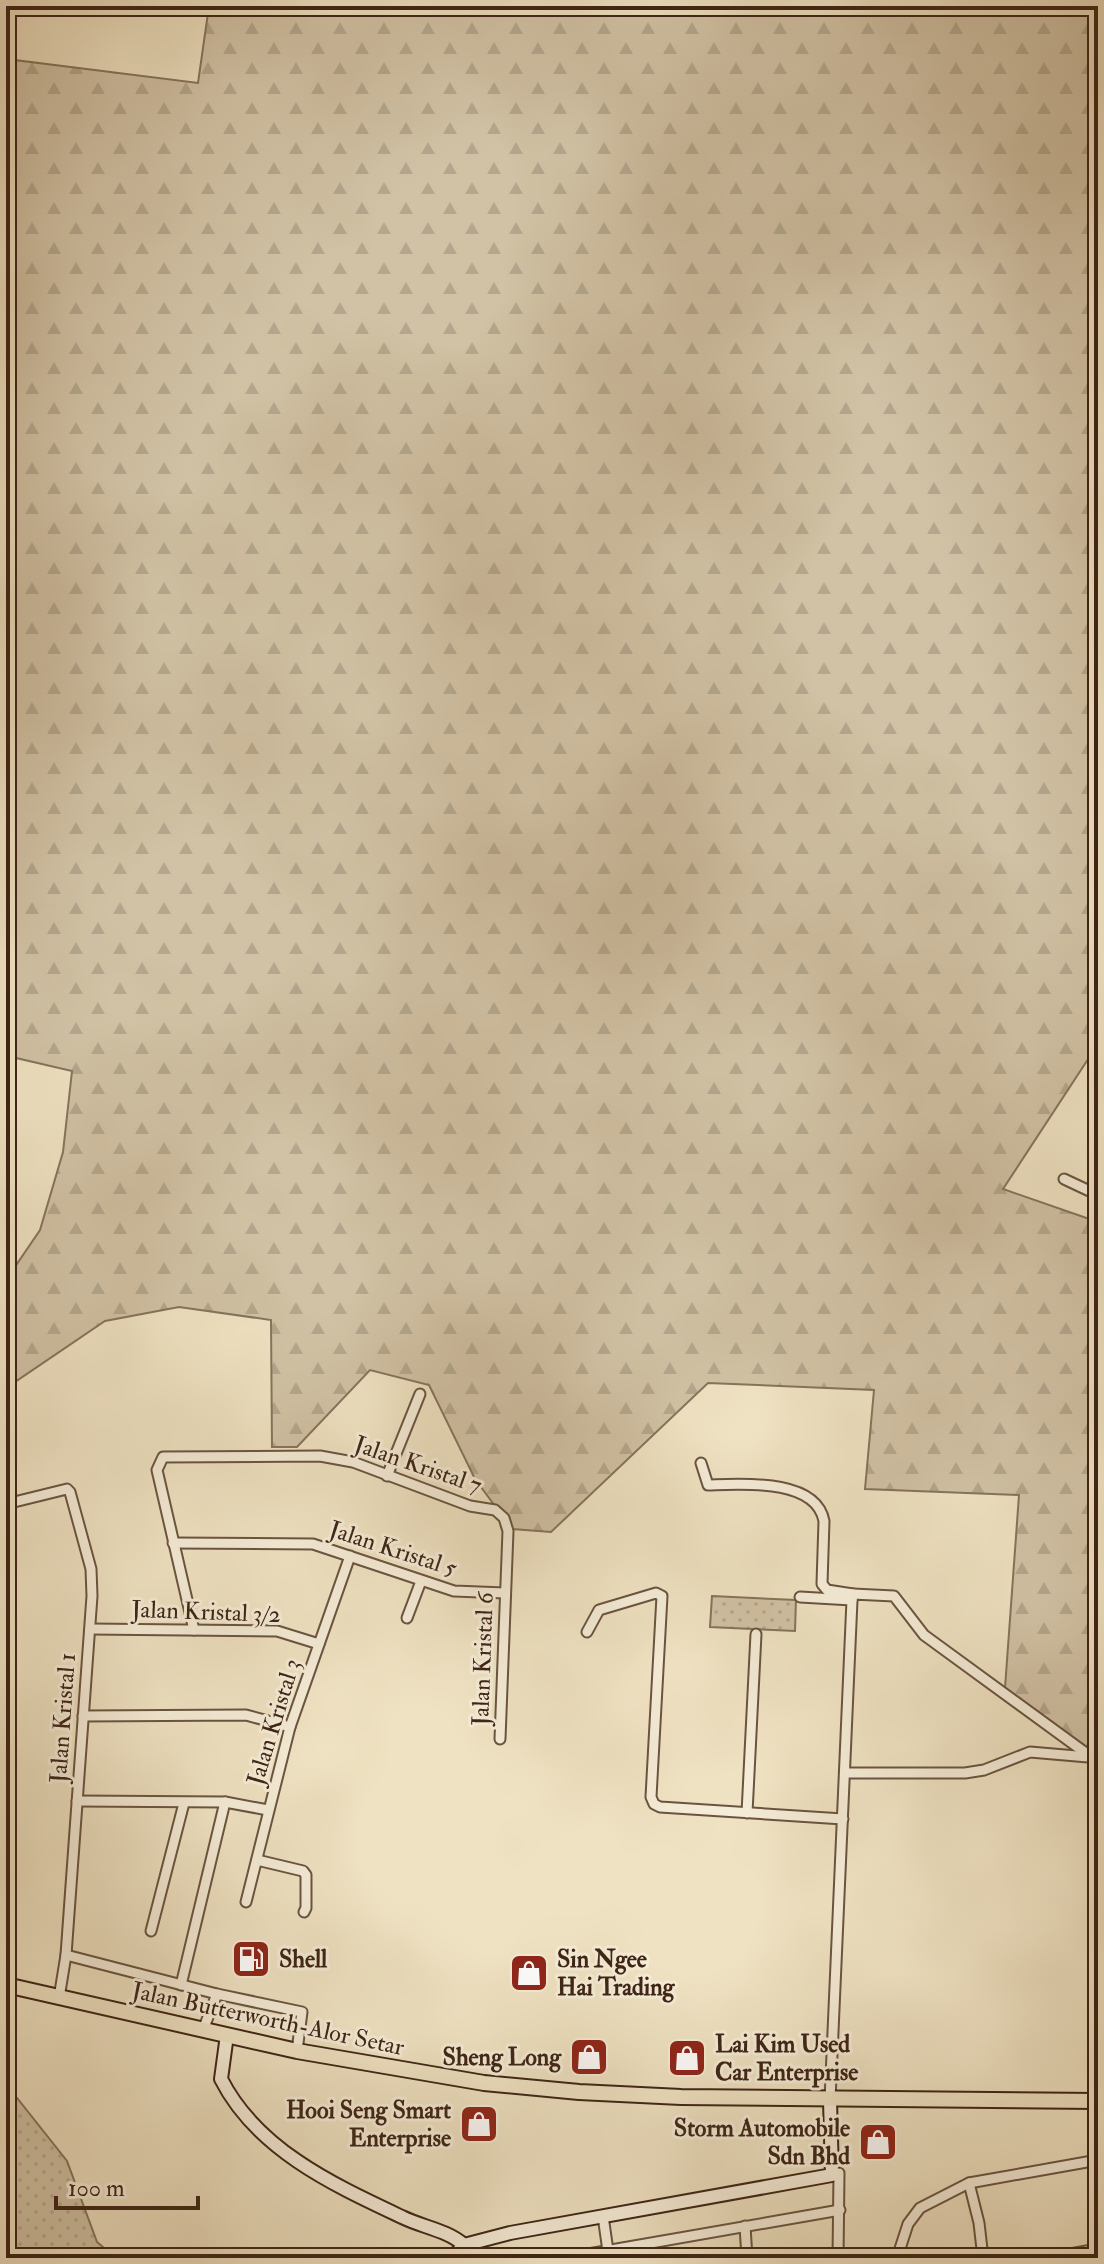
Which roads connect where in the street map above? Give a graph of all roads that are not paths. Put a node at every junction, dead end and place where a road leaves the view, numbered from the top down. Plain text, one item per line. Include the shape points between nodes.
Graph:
1 (1064, 1179) dead end
2 (1098, 1195) edge
3 (420, 1394) dead end
4 (701, 1463) dead end
5 (387, 1476) junction
6 (6, 1504) edge
7 (508, 1531) joint
8 (173, 1543) junction
9 (350, 1556) junction
10 (421, 1581) junction
11 (505, 1593) junction
12 (800, 1597) dead end
13 (853, 1597) junction
14 (407, 1618) dead end
15 (90, 1629) junction
16 (194, 1630) junction
17 (587, 1632) dead end
18 (756, 1634) dead end
19 (319, 1644) junction
20 (83, 1716) junction
21 (290, 1727) junction
22 (500, 1739) dead end
23 (1093, 1759) edge
24 (845, 1773) junction
25 (77, 1801) junction
26 (225, 1802) junction
27 (184, 1803) junction
28 (268, 1810) junction
29 (747, 1813) junction
30 (843, 1819) junction
31 (257, 1860) junction
32 (246, 1902) dead end
33 (304, 1912) dead end
34 (151, 1931) dead end
35 (66, 1955) junction
36 (6, 1985) edge
37 (181, 1985) junction
38 (217, 1994) junction
39 (59, 1998) junction
40 (203, 2030) junction
41 (227, 2035) junction
42 (297, 2051) junction
43 (830, 2100) junction
44 (1098, 2101) edge
45 (1098, 2160) edge
46 (839, 2173) dead end
47 (969, 2183) junction
48 (840, 2210) junction
49 (603, 2216) junction
50 (745, 2226) junction
51 (464, 2245) junction
52 (1098, 2249) edge
53 (608, 2254) edge
54 (1070, 2256) edge
55 (452, 2258) edge
56 (565, 2258) edge
57 (747, 2258) edge
58 (838, 2258) edge
59 (897, 2258) edge
60 (983, 2258) edge
61 (1047, 2258) edge

1 - 2 street
3 - 5 street
4 - 13 street via 708,1485 765,1485 811,1498 824,1521 822,1584
5 - 7 street, Jalan Kristal 7 via 495,1510
5 - 8 street, Jalan Kristal 7 via 320,1456 167,1455 157,1470
6 - 15 street, Jalan Kristal 1 via 70,1492 91,1569
7 - 11 street, Jalan Kristal 6
8 - 9 street, Jalan Kristal 5 via 291,1542
8 - 16 street
9 - 10 street, Jalan Kristal 5
9 - 19 street, Jalan Kristal 3
10 - 11 street, Jalan Kristal 5 via 454,1591
10 - 14 street
11 - 22 street, Jalan Kristal 6
12 - 13 street
13 - 23 street via 894,1596 924,1635
13 - 24 street
15 - 16 street, Jalan Kristal 3/2
15 - 20 street, Jalan Kristal 1
16 - 19 street, Jalan Kristal 3/2 via 277,1631
17 - 29 street via 604,1608 656,1593 662,1596 651,1797 660,1807
18 - 29 street
19 - 21 street, Jalan Kristal 3
20 - 21 street via 246,1715
20 - 25 street, Jalan Kristal 1
21 - 28 street, Jalan Kristal 3
23 - 24 street via 1030,1752 965,1773
24 - 30 street
25 - 27 street
25 - 35 street, Jalan Kristal 1
26 - 27 street
26 - 28 street
26 - 37 street
27 - 34 street
28 - 31 street, Jalan Kristal 3
29 - 30 street
30 - 43 street
31 - 32 street, Jalan Kristal 3
31 - 33 street via 303,1871
35 - 37 street
35 - 39 street, Jalan Kristal 1
36 - 39 main road, Jalan Butterworth-Alor Setar
37 - 38 street
38 - 40 street
38 - 42 street via 302,2012
39 - 40 main road, Jalan Butterworth-Alor Setar
40 - 41 main road, Jalan Butterworth-Alor Setar
41 - 42 main road, Jalan Butterworth-Alor Setar
41 - 51 street via 221,2079 272,2144 342,2187
42 - 43 main road, Jalan Butterworth-Alor Setar via 484,2083 574,2092
43 - 44 main road, Jalan Butterworth-Alor Setar
43 - 49 street via 832,2175
45 - 47 street
46 - 48 street
47 - 59 street via 920,2208 908,2224
47 - 60 street
48 - 50 street
48 - 58 street
49 - 51 street
49 - 53 street
50 - 53 street
50 - 57 street
51 - 55 street
52 - 54 street
53 - 56 street
54 - 61 street

